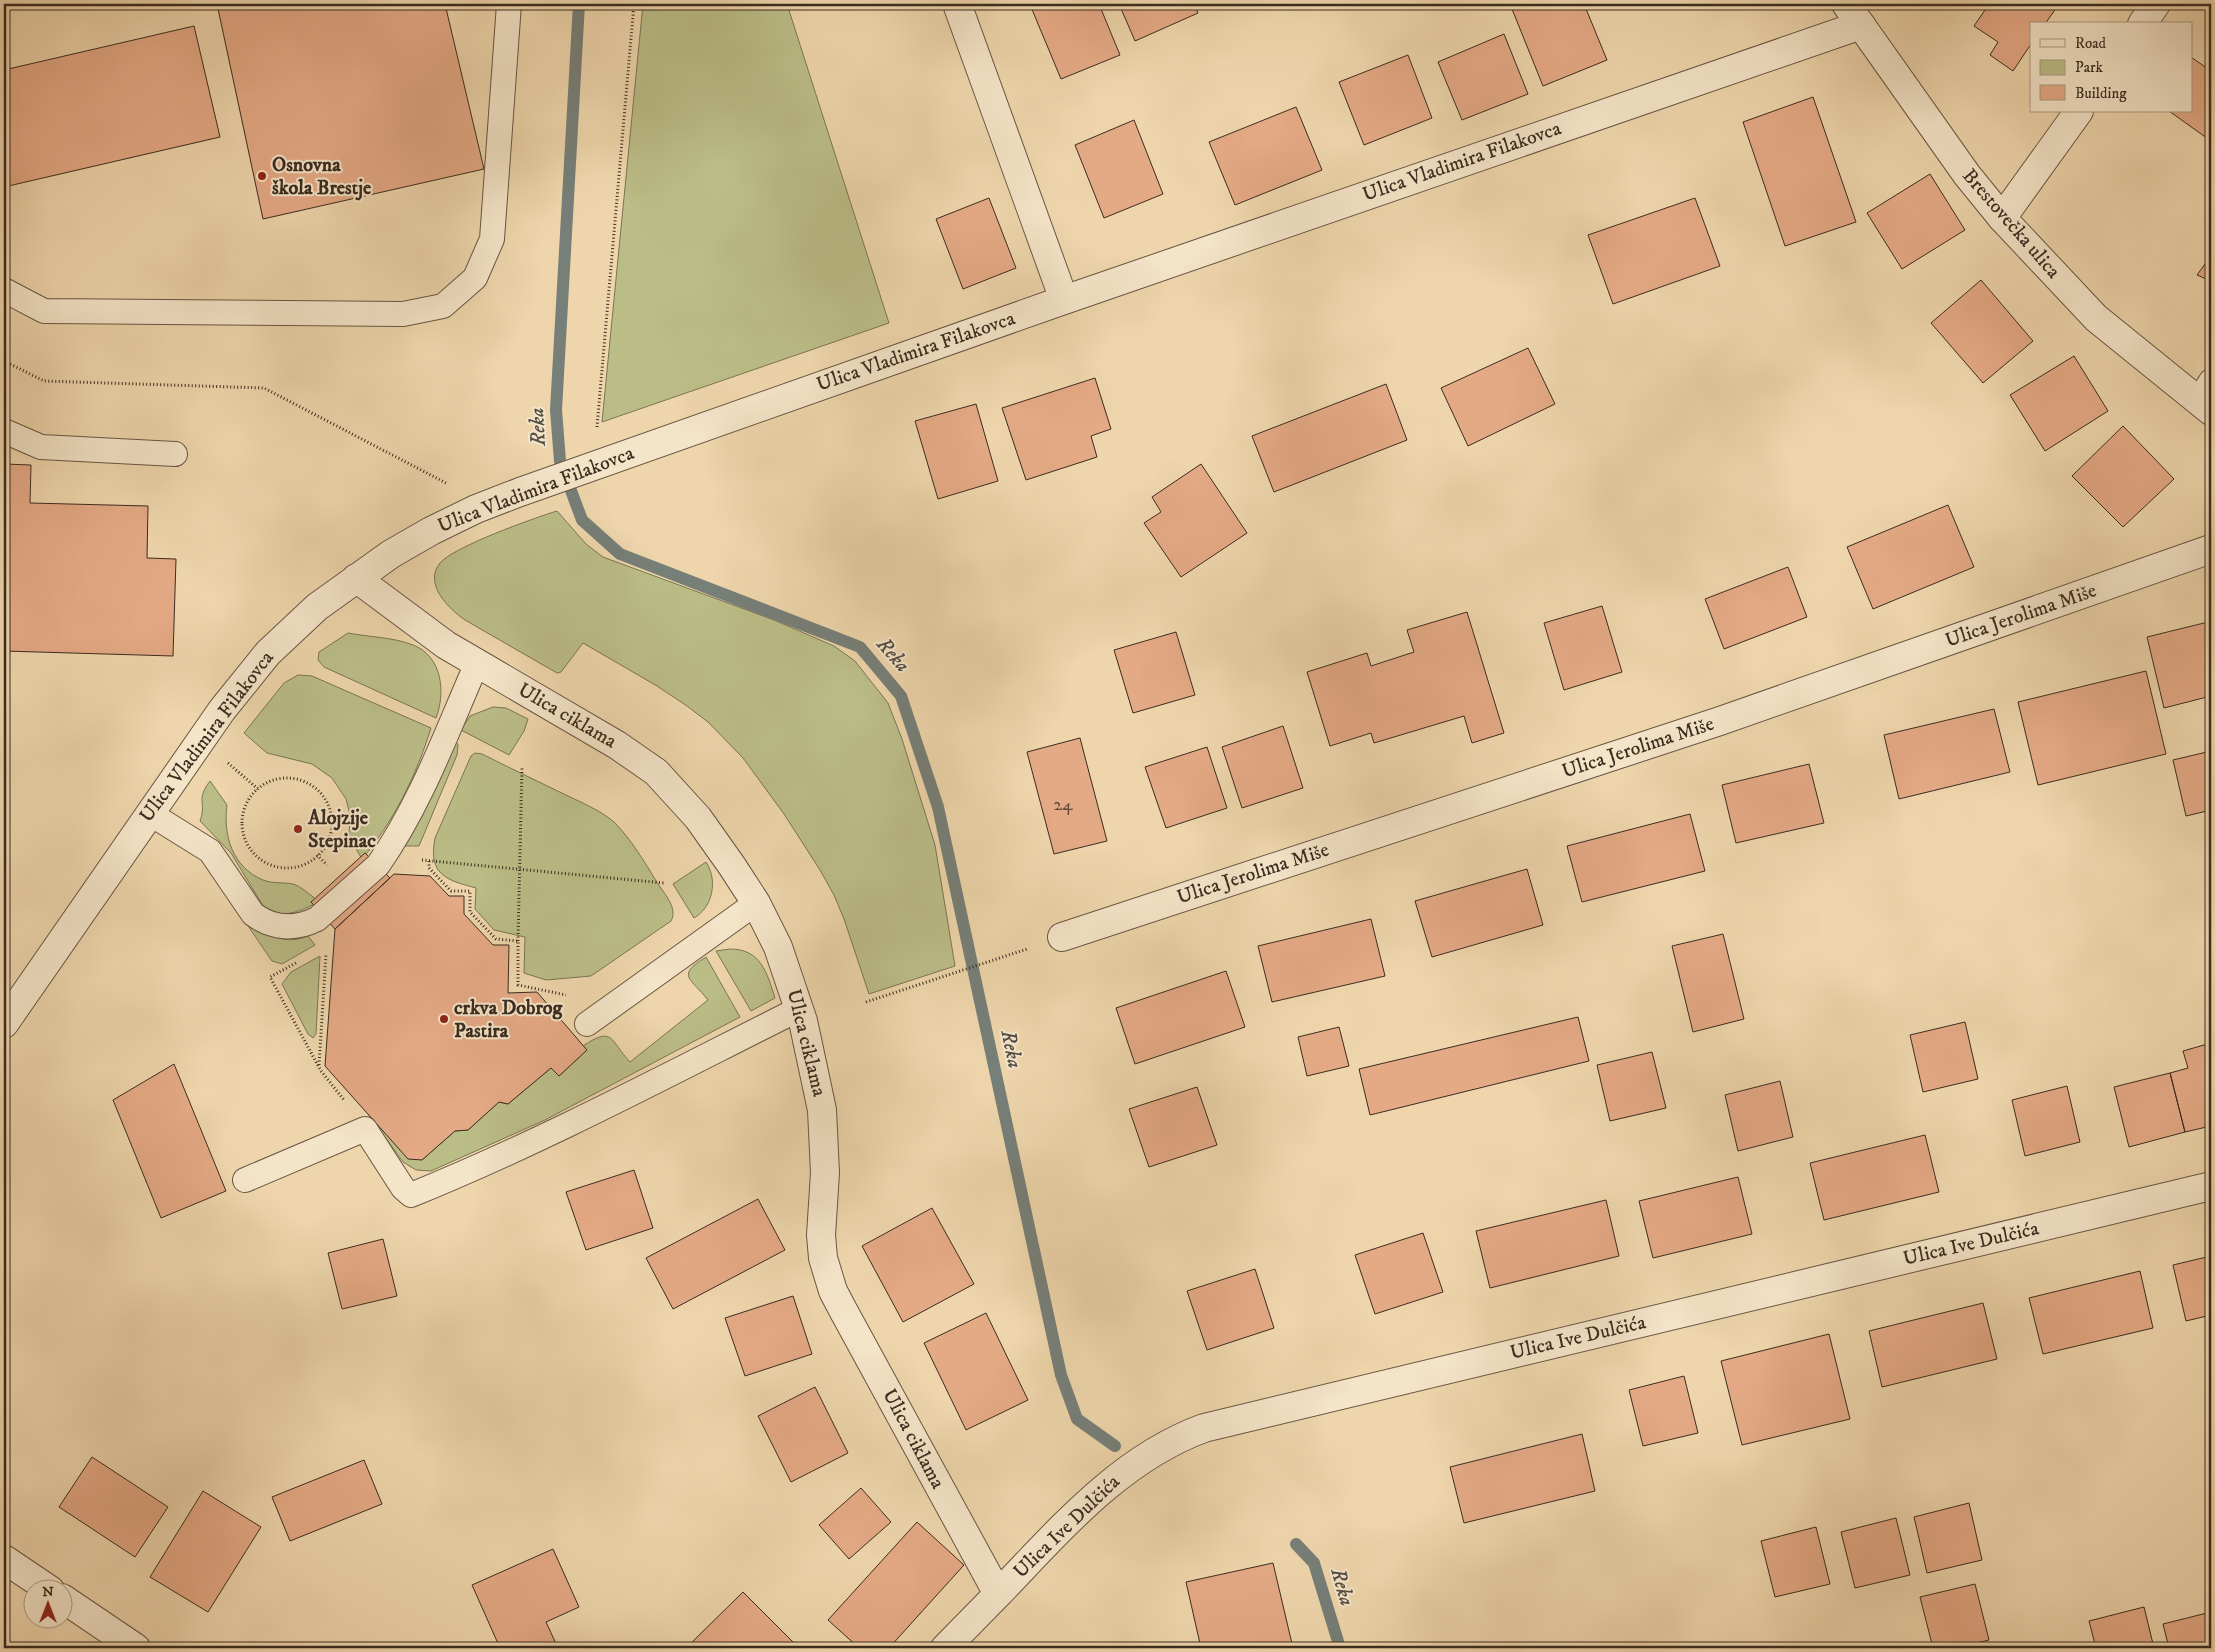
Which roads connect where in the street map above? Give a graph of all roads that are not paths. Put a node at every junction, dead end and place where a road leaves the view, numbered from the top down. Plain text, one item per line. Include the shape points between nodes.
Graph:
1 (509, 4) edge
2 (957, 4) edge
3 (2156, 4) edge
4 (1853, 14) edge
5 (2143, 22) edge
6 (2078, 112) edge
7 (2002, 218) junction
8 (4, 290) edge
9 (1064, 300) junction
10 (2207, 397) edge
11 (4, 431) edge
12 (175, 454) dead end
13 (2211, 549) edge
14 (356, 578) junction
15 (477, 663) junction
16 (149, 813) junction
17 (756, 903) junction
18 (1062, 937) dead end
19 (799, 1009) junction
20 (4, 1024) edge
21 (587, 1024) dead end
22 (245, 1180) dead end
23 (2211, 1186) edge
24 (4, 1559) edge
25 (35, 1580) edge
26 (998, 1594) junction
27 (72, 1605) edge
28 (136, 1648) edge
29 (945, 1648) edge

1 - 8 lane via 492,239 475,278 443,306 403,314 44,311
2 - 9 street
3 - 5 street
4 - 7 street, Brestovečka ulica via 1966,175
4 - 9 street, Ulica Vladimira Filakovca
6 - 7 street
7 - 10 street, Brestovečka ulica via 2096,318
9 - 14 street, Ulica Vladimira Filakovca via 520,492 431,531
11 - 12 lane via 41,447
13 - 18 street, Ulica Jerolima Miše via 1720,721
14 - 15 street, Ulica ciklama via 404,615
14 - 16 street, Ulica Vladimira Filakovca via 317,607 268,653 222,710
15 - 16 lane via 418,794 384,856 378,865 317,918 304,925 288,928 261,920 253,914 210,851
15 - 17 street, Ulica ciklama via 656,772 698,818
16 - 20 street, Ulica Vladimira Filakovca
17 - 19 street, Ulica ciklama via 778,947
17 - 21 lane
19 - 22 lane via 559,1129 411,1195 403,1188 365,1129
19 - 26 street, Ulica ciklama via 822,1110 825,1172 821,1236 827,1274 843,1310
23 - 26 street, Ulica Ive Dulčića via 1204,1428 1179,1437 1113,1480 1075,1514
24 - 25 street
26 - 29 street
27 - 28 street

